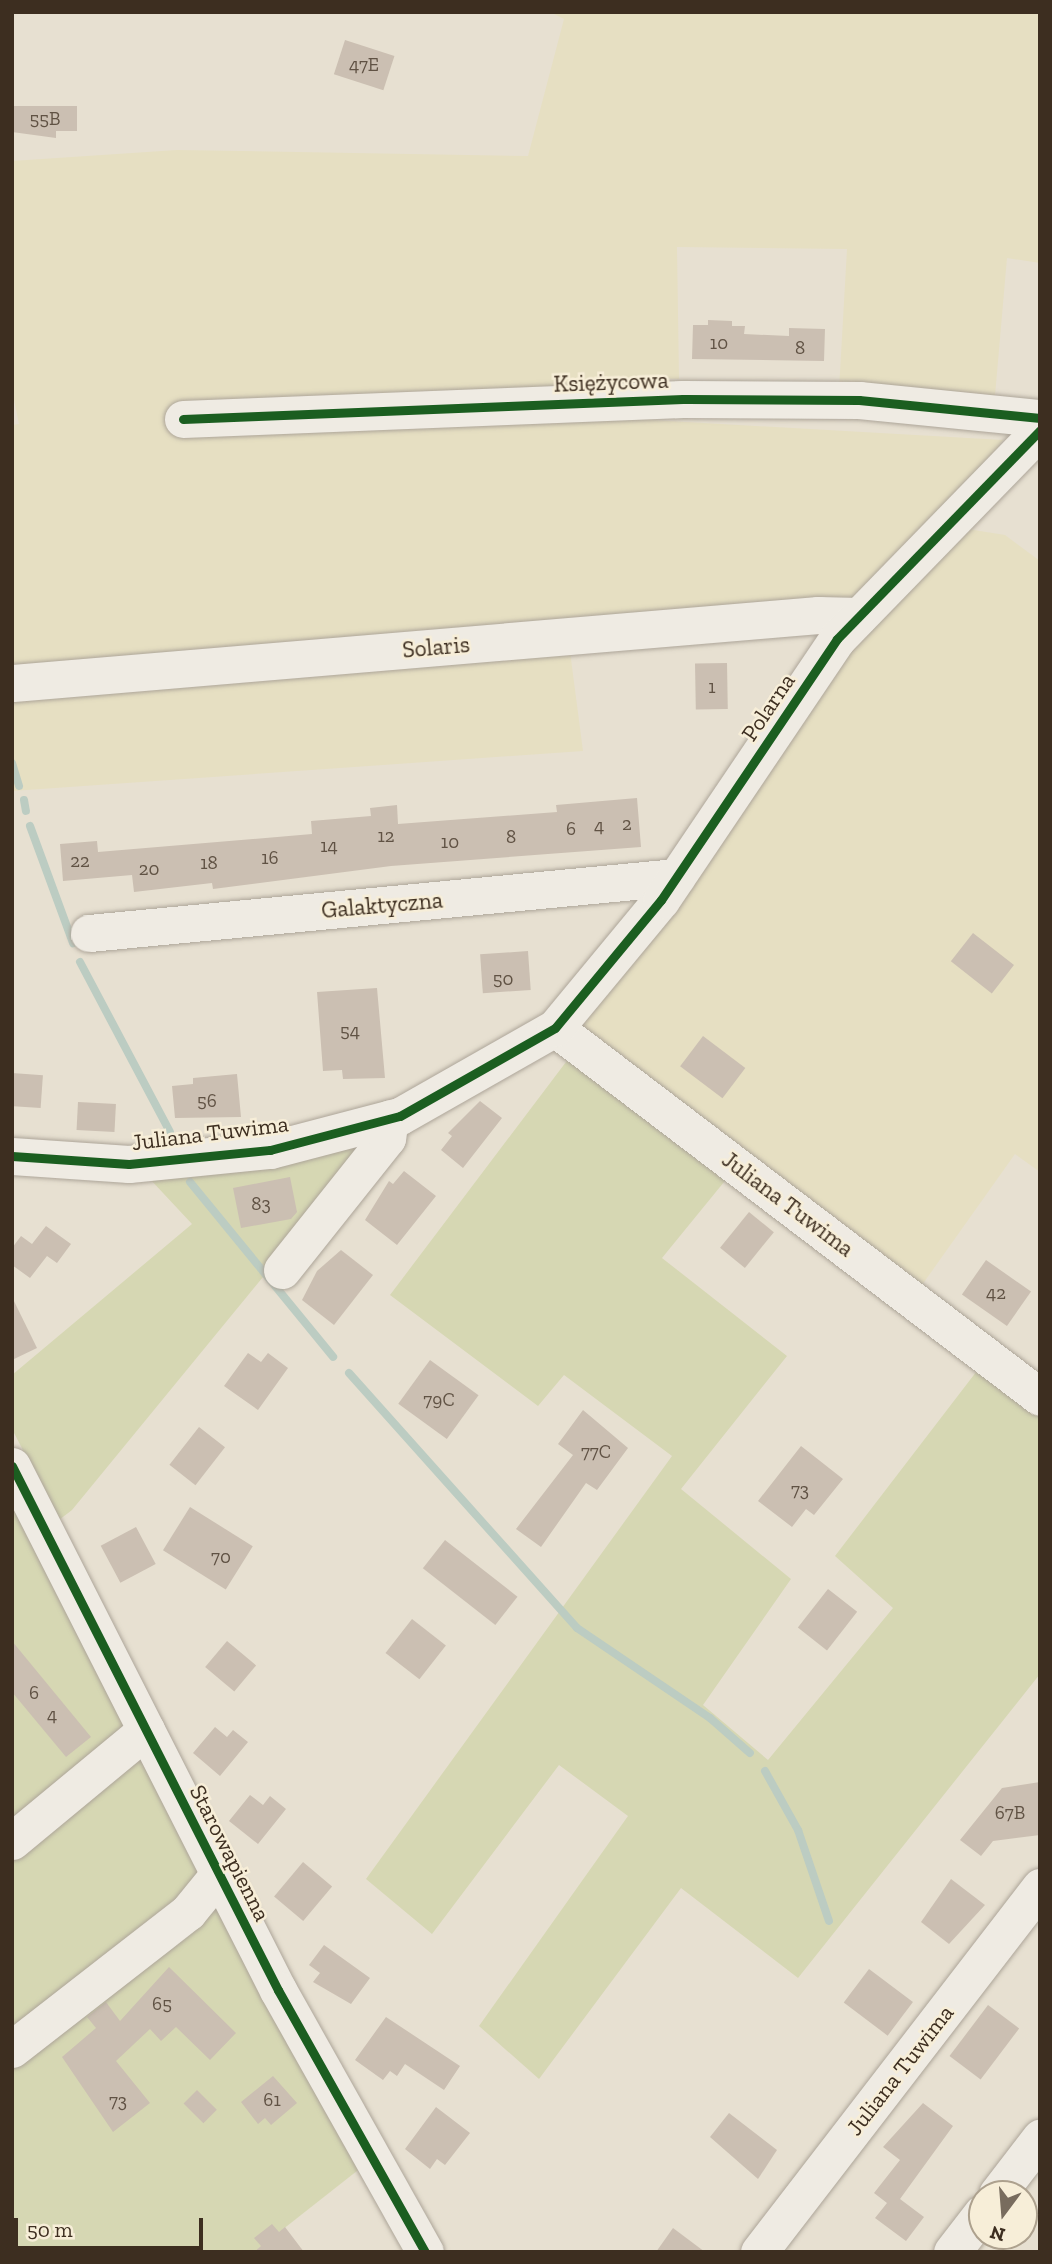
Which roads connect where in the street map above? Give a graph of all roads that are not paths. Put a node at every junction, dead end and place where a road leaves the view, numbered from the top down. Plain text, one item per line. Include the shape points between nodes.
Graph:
1 (1040, 418) edge
2 (183, 419) dead end
3 (1040, 430) edge
4 (859, 616) junction
5 (13, 683) edge
6 (676, 877) junction
7 (89, 933) dead end
8 (555, 1028) junction
9 (390, 1118) junction
10 (12, 1156) edge
11 (282, 1270) dead end
12 (1040, 1397) edge
13 (12, 1466) edge
14 (146, 1730) junction
15 (12, 1840) edge
16 (219, 1874) junction
17 (1040, 1888) edge
18 (12, 2049) edge
19 (1040, 2138) edge
20 (1008, 2180) edge
21 (968, 2231) edge
22 (425, 2252) edge
23 (760, 2252) edge
24 (952, 2252) edge

1 - 2 street, Księżycowa via 859,400 683,399
3 - 4 street, Polarna
4 - 5 street, Solaris via 818,615
4 - 6 street, Polarna via 837,639
6 - 7 street, Galaktyczna
6 - 8 street, Polarna
8 - 9 street, Juliana Tuwima
8 - 12 street, Juliana Tuwima
9 - 10 street, Juliana Tuwima via 244,1153 129,1164
9 - 11 street via 387,1138
13 - 14 street, Starowapienna
14 - 15 street
14 - 16 street, Starowapienna
16 - 18 street via 188,1912
16 - 22 street, Starowapienna
17 - 23 street, Juliana Tuwima
19 - 20 street
21 - 24 street

